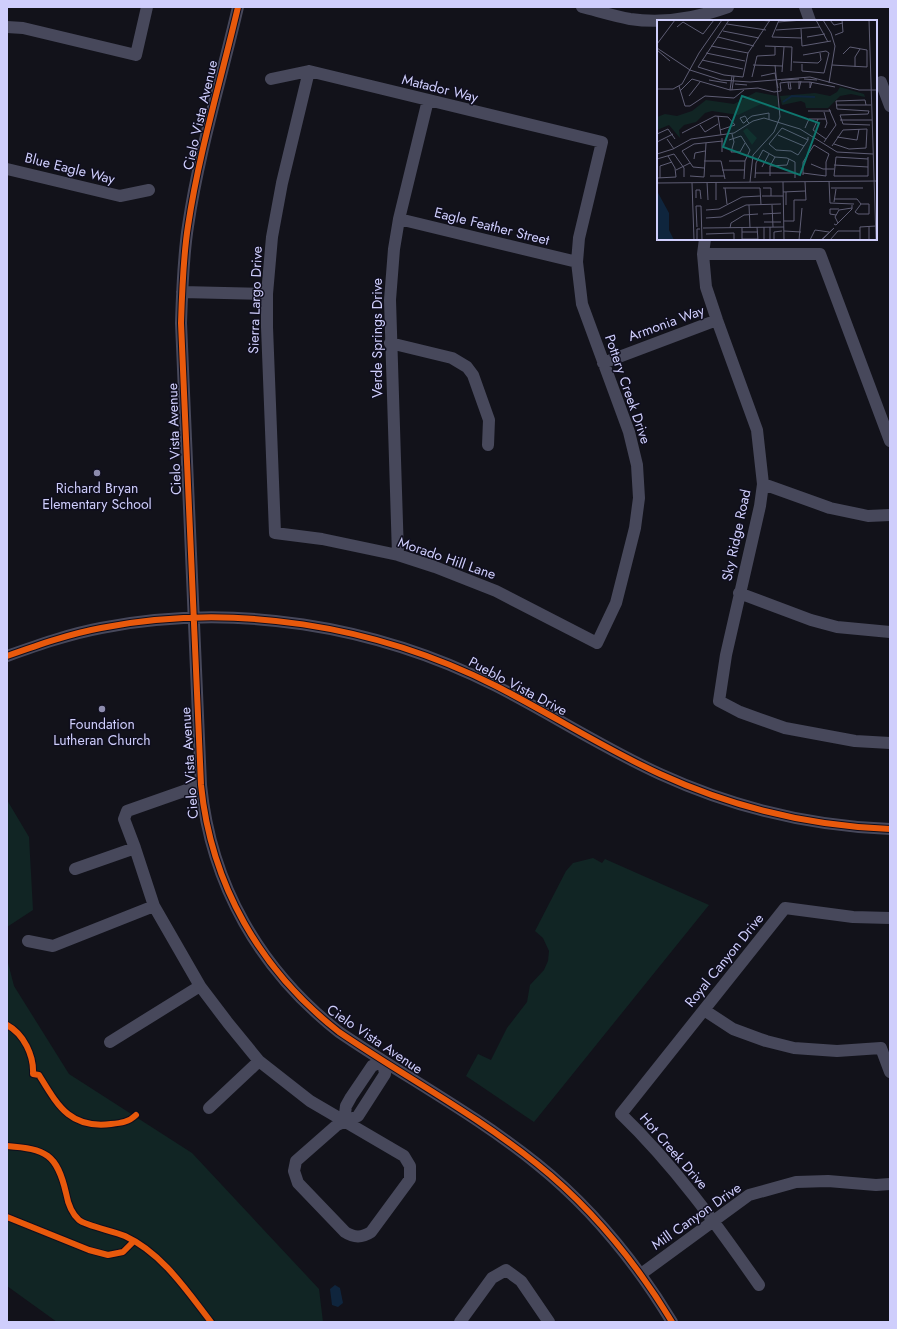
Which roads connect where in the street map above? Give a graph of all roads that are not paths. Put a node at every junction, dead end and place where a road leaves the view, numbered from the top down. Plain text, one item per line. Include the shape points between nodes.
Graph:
1 (147, 7) edge
2 (238, 7) edge
3 (582, 7) edge
4 (728, 7) edge
5 (805, 7) edge
6 (657, 20) edge
7 (675, 20) edge
8 (810, 20) edge
9 (7, 27) edge
10 (309, 71) junction
11 (270, 79) dead end
12 (882, 81) edge
13 (428, 100) junction
14 (890, 106) edge
15 (602, 142) joint
16 (7, 168) edge
17 (149, 190) dead end
18 (400, 219) junction
19 (705, 240) edge
20 (703, 254) junction
21 (577, 262) junction
22 (182, 292) junction
23 (267, 294) junction
24 (717, 320) junction
25 (390, 343) junction
26 (603, 363) junction
27 (890, 441) edge
28 (488, 445) dead end
29 (763, 484) junction
30 (890, 515) edge
31 (275, 533) joint
32 (398, 555) junction
33 (739, 593) junction
34 (193, 618) junction
35 (890, 632) edge
36 (598, 643) joint
37 (7, 656) edge
38 (890, 743) edge
39 (201, 785) junction
40 (890, 829) edge
41 (136, 848) junction
42 (75, 869) dead end
43 (154, 906) junction
44 (890, 918) edge
45 (28, 941) dead end
46 (200, 986) junction
47 (704, 1010) junction
48 (110, 1042) dead end
49 (259, 1061) junction
50 (383, 1061) junction
51 (890, 1072) edge
52 (358, 1087) junction
53 (372, 1095) junction
54 (209, 1108) dead end
55 (621, 1114) joint
56 (344, 1121) junction
57 (890, 1184) edge
58 (713, 1221) junction
59 (642, 1274) junction
60 (759, 1285) dead end
61 (460, 1322) edge
62 (549, 1322) edge
63 (672, 1322) edge

1 - 9 street via 136,55 23,28
2 - 22 street, Cielo Vista Avenue via 187,227
3 - 6 street via 631,19
4 - 7 street
5 - 8 street
10 - 11 street, Matador Way
10 - 13 street, Matador Way
10 - 23 street, Sierra Largo Drive via 282,183 272,237
12 - 14 street
13 - 15 street, Matador Way
13 - 18 street, Verde Springs Drive
15 - 21 street, Pottery Creek Drive via 579,238
16 - 17 street, Blue Eagle Way via 120,196
18 - 21 street, Eagle Feather Street
18 - 25 street, Verde Springs Drive via 394,249
19 - 20 street, Sky Ridge Road
20 - 24 street, Sky Ridge Road via 706,287
20 - 27 street via 820,254
21 - 26 street, Pottery Creek Drive via 582,304
22 - 23 street
22 - 34 street, Cielo Vista Avenue
23 - 31 street, Sierra Largo Drive
24 - 26 street, Armonia Way
24 - 29 street, Sky Ridge Road via 757,430
25 - 28 street via 452,358 467,367 473,375 489,420
25 - 32 street, Verde Springs Drive
26 - 36 street, Pottery Creek Drive via 629,432 637,466 639,498 616,604
29 - 30 street via 830,508 868,516
29 - 33 street, Sky Ridge Road
31 - 32 street, Morado Hill Lane via 322,539
32 - 36 street, Morado Hill Lane via 496,591
33 - 35 street via 837,627
33 - 38 street, Sky Ridge Road via 719,701 740,712 785,728 855,741
34 - 37 street, Pueblo Vista Drive via 102,628 50,641
34 - 39 street, Cielo Vista Avenue
34 - 40 street, Pueblo Vista Drive via 244,619 305,625 350,633 402,647 497,686 659,774 704,792 755,808 814,821
39 - 41 street via 127,811 124,819
39 - 50 street, Cielo Vista Avenue via 207,829 222,878 244,924 262,952 321,1018
41 - 42 street
41 - 43 street
43 - 45 street via 53,946
43 - 46 street
44 - 47 street, Royal Canyon Drive via 853,917 785,908
46 - 48 street
46 - 49 street
47 - 51 street via 733,1029 794,1048 837,1051 881,1048
47 - 55 street, Royal Canyon Drive
49 - 54 street
49 - 56 street via 310,1101
50 - 52 street via 372,1066
50 - 53 street via 385,1074
50 - 59 street, Cielo Vista Avenue via 467,1114 538,1165 570,1192 599,1222
52 - 53 street
52 - 56 street via 346,1106
53 - 56 street via 358,1116
55 - 58 street, Hot Creek Drive via 647,1139
56 - 56 street via 404,1156 410,1166 410,1179 371,1232 358,1237 345,1232 298,1183 294,1171 296,1161 336,1125
57 - 58 street, Mill Canyon Drive via 796,1182 749,1195
58 - 59 street, Mill Canyon Drive
58 - 60 street, Hot Creek Drive
59 - 63 street, Cielo Vista Avenue
61 - 62 street via 492,1278 506,1270 521,1281

